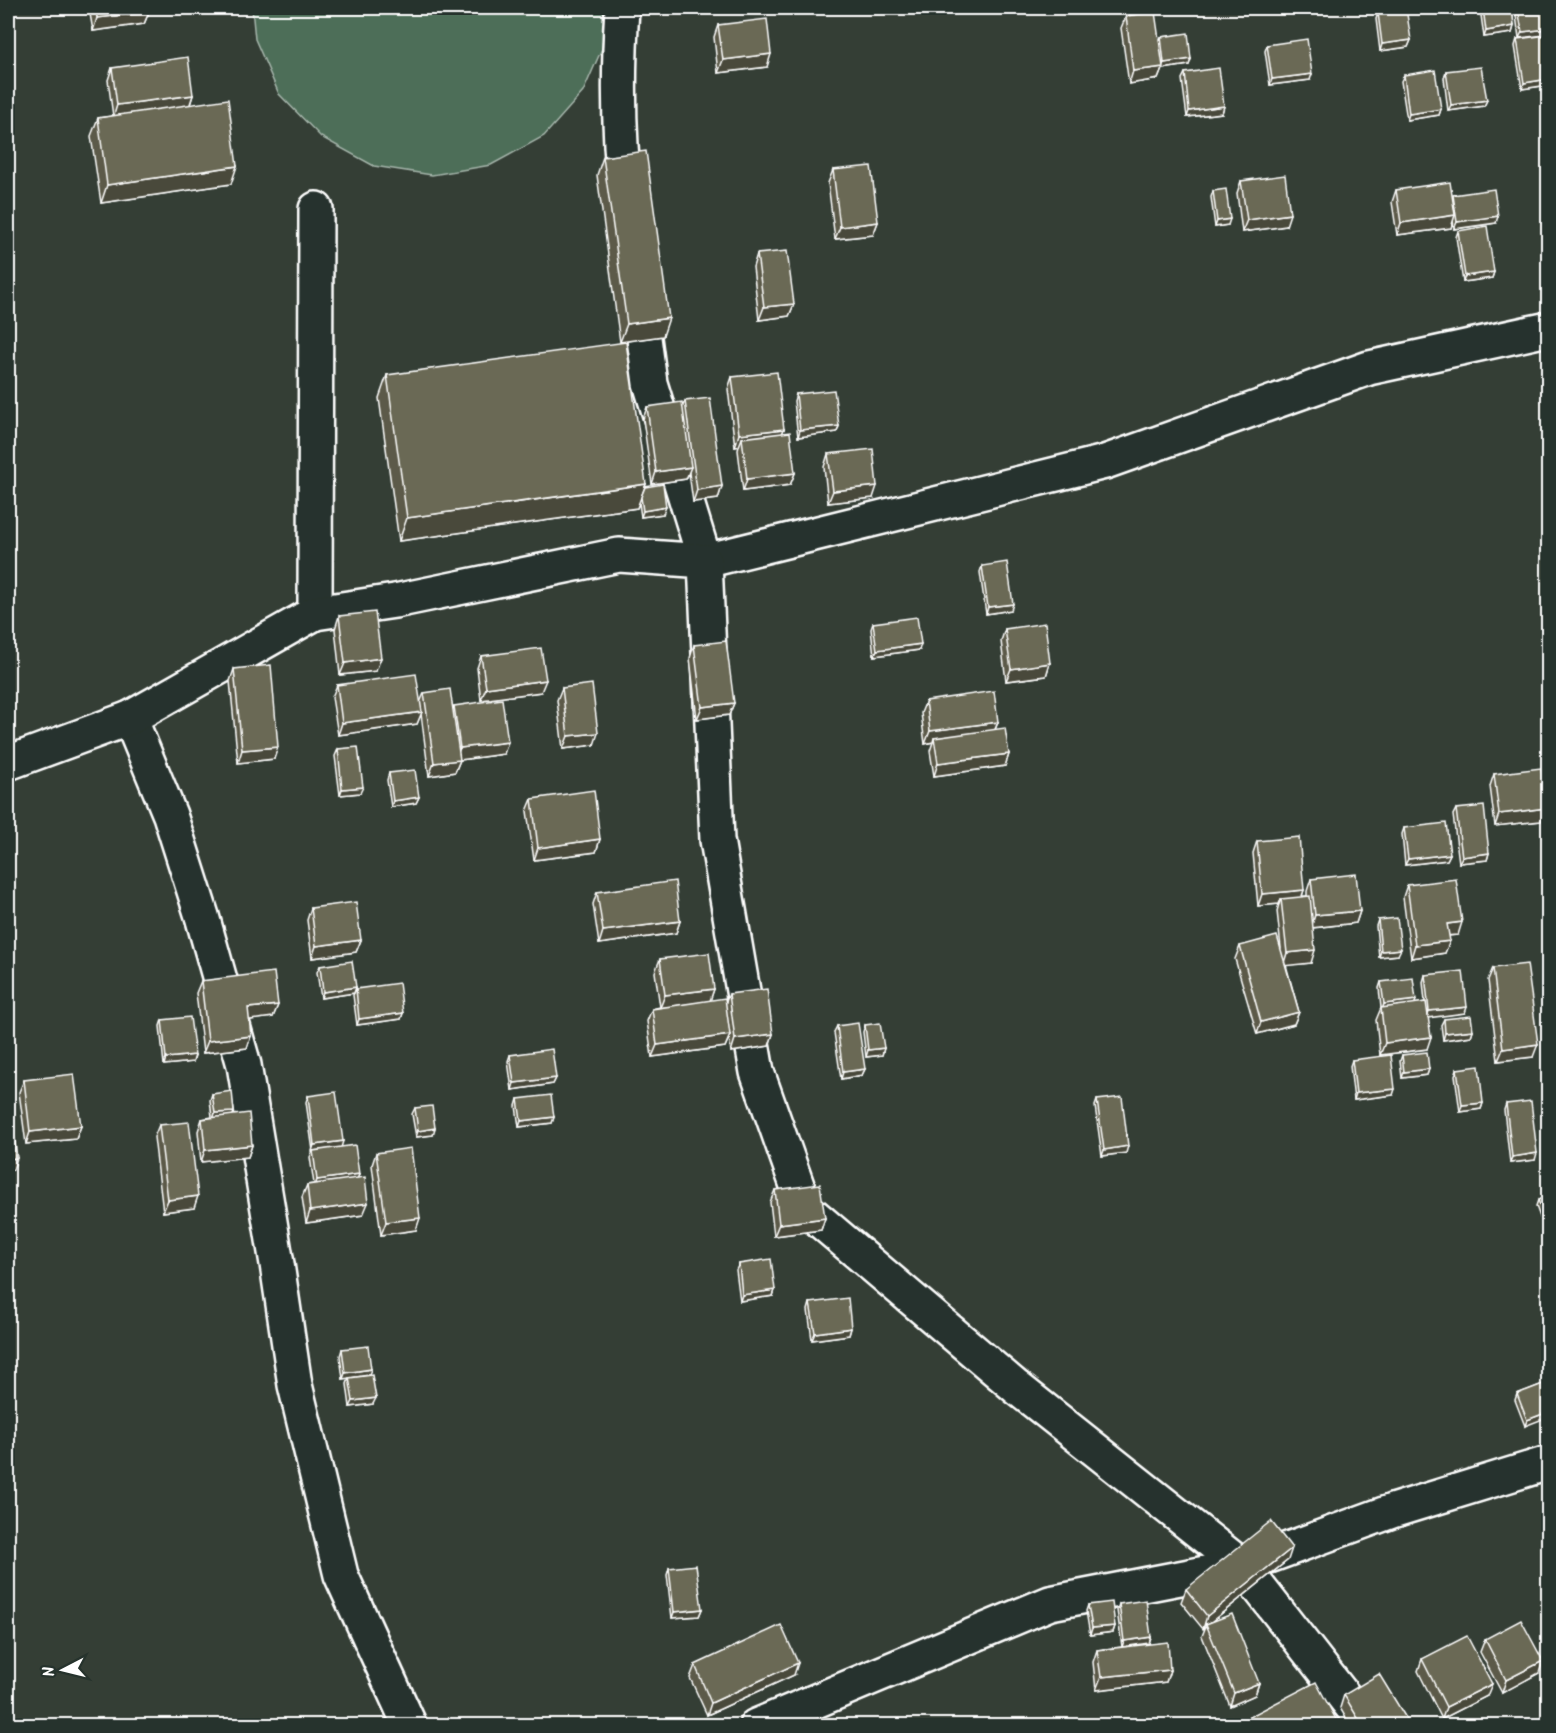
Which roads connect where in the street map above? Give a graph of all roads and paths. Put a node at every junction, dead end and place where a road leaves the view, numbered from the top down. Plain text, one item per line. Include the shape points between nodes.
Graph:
1 (622, 8) edge
2 (316, 209) dead end
3 (630, 227) edge
4 (634, 262) edge
5 (1548, 329) edge
6 (705, 561) junction
7 (315, 614) junction
8 (130, 718) junction
9 (8, 763) edge
10 (1548, 1463) edge
11 (1242, 1566) junction
12 (410, 1725) edge
13 (756, 1725) edge
14 (1367, 1725) edge

1 - 3 street via 620,157
2 - 7 street
4 - 6 street via 650,383
5 - 6 street via 1369,368 1105,462
6 - 7 street via 619,555
6 - 11 street via 717,840 757,1072 805,1208 1016,1387
7 - 8 street
8 - 9 street
8 - 12 street via 170,815 244,1065 295,1385 341,1575
10 - 11 street via 1392,1511
11 - 13 street via 1050,1603
11 - 14 street

